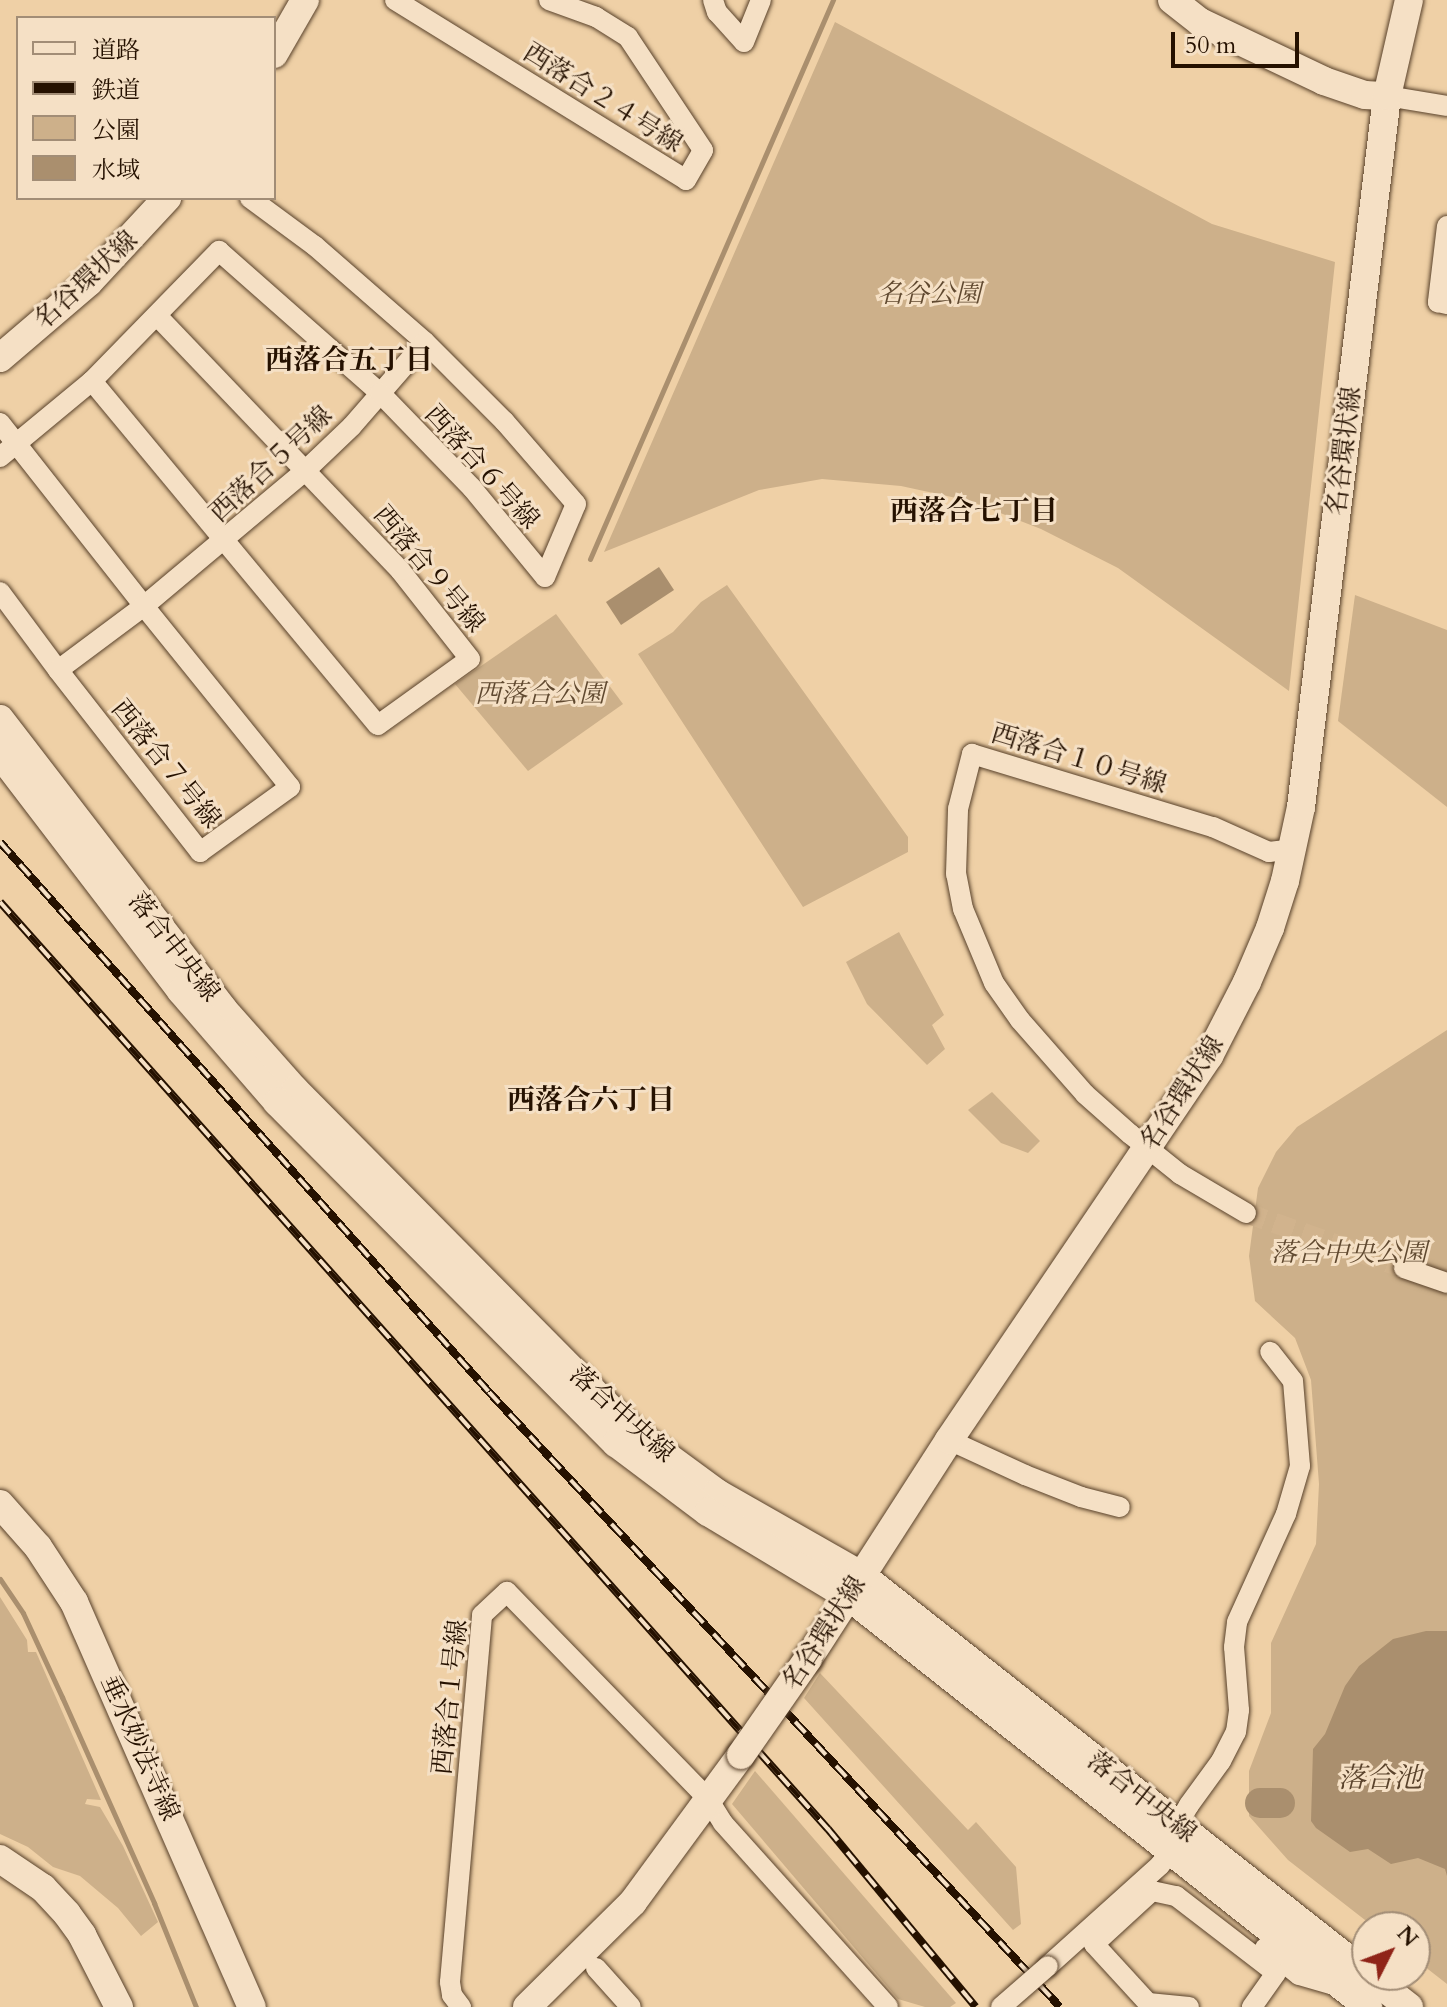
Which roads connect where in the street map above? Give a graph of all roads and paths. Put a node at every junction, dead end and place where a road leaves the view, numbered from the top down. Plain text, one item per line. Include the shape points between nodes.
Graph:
1 (305, 0) edge
2 (395, 0) edge
3 (549, 0) edge
4 (713, 0) edge
5 (761, 0) edge
6 (1172, 0) edge
7 (1409, 0) edge
8 (601, 9) edge
9 (276, 51) edge
10 (1387, 96) junction
11 (1447, 106) edge
12 (165, 200) edge
13 (253, 200) edge
14 (1447, 226) edge
15 (1447, 304) edge
16 (158, 317) junction
17 (425, 342) junction
18 (0, 358) edge
19 (92, 381) junction
20 (380, 393) junction
21 (0, 423) edge
22 (17, 444) junction
23 (0, 457) edge
24 (307, 469) junction
25 (226, 541) junction
26 (0, 592) edge
27 (144, 606) junction
28 (58, 670) junction
29 (0, 719) edge
30 (0, 754) edge
31 (1293, 849) junction
32 (1147, 1148) junction
33 (1246, 1213) tunnel mouth
34 (1404, 1268) tunnel mouth
35 (1447, 1283) edge
36 (1270, 1352) dead end
37 (949, 1440) junction
38 (0, 1504) edge
39 (1120, 1507) dead end
40 (0, 1532) edge
41 (854, 1586) junction
42 (712, 1794) junction
43 (1174, 1838) junction
44 (0, 1859) edge
45 (1143, 1880) junction
46 (1351, 1962) edge
47 (596, 1968) dead end
48 (1341, 1988) junction
49 (1389, 1991) edge
50 (119, 2007) edge
51 (232, 2007) edge
52 (252, 2007) edge
53 (461, 2007) edge
54 (527, 2007) edge
55 (631, 2007) edge
56 (888, 2007) edge
57 (1001, 2007) edge
58 (1189, 2007) edge
59 (1252, 2007) edge
60 (1368, 2007) edge
61 (1409, 2007) edge

1 - 9 street
2 - 8 street, 西落合２４号線 via 686,180 703,150 628,37
3 - 8 street, 西落合２４号線
4 - 5 street via 744,42
6 - 10 street via 1200,22 1295,68 1365,95
7 - 10 street, 名谷環状線
10 - 11 street
10 - 31 street, 名谷環状線 via 1311,746
12 - 18 street, 名谷環状線 via 89,282
13 - 17 street via 315,246
14 - 15 street via 1438,302
16 - 19 street, 西落合６号線
16 - 20 street, 西落合６号線 via 219,251
16 - 24 street, 西落合９号線
17 - 20 street, 西落合５号線
17 - 20 street, 西落合６号線 via 576,504 545,577 472,488
19 - 22 street, 西落合６号線
19 - 25 street, 西落合９号線
20 - 24 street, 西落合５号線
21 - 22 street
22 - 23 street
22 - 27 street
24 - 25 street, 西落合５号線
24 - 25 street, 西落合９号線 via 400,570 470,659 378,725
25 - 27 street, 西落合５号線
26 - 28 street, 西落合７号線
27 - 28 street, 西落合５号線
27 - 28 street, 西落合７号線 via 290,787 200,852
29 - 41 street, 落合中央線 via 223,1009 306,1101 661,1454
30 - 41 street, 落合中央線 via 205,1021 277,1102 593,1421 648,1471
31 - 32 street, 名谷環状線 via 1270,928 1236,1005 1209,1056
31 - 32 street, 西落合１０号線 via 1269,852 1213,827 972,754 958,809 956,874 975,945 994,983 1049,1055
32 - 33 street via 1214,1197
32 - 37 street, 名谷環状線
34 - 35 street
36 - 43 street via 1293,1381 1300,1466 1286,1514 1237,1622 1236,1732
37 - 39 street via 1039,1481
37 - 41 street, 名谷環状線
38 - 52 street, 垂水妙法寺線 via 44,1554 74,1602
40 - 51 street, 垂水妙法寺線 via 38,1580 78,1654
41 - 42 street, 名谷環状線, bridge
41 - 43 street, 落合中央線
42 - 53 street, 西落合１号線 via 507,1592 486,1609 450,1982
42 - 54 street, 名谷環状線 via 633,1902
42 - 56 street via 723,1823
43 - 45 street, 落合中央線
43 - 46 street, 落合中央線
43 - 48 street, 落合中央線
44 - 50 street via 43,1888 67,1914
45 - 48 street via 1183,1885 1299,1975
45 - 57 street, 落合中央線, bridge
47 - 55 street
48 - 60 street, 落合中央線
49 - 61 street, 落合中央線
58 - 59 street via 1148,2003 1126,1987 1094,1944 1152,1891 1176,1896 1276,1973

